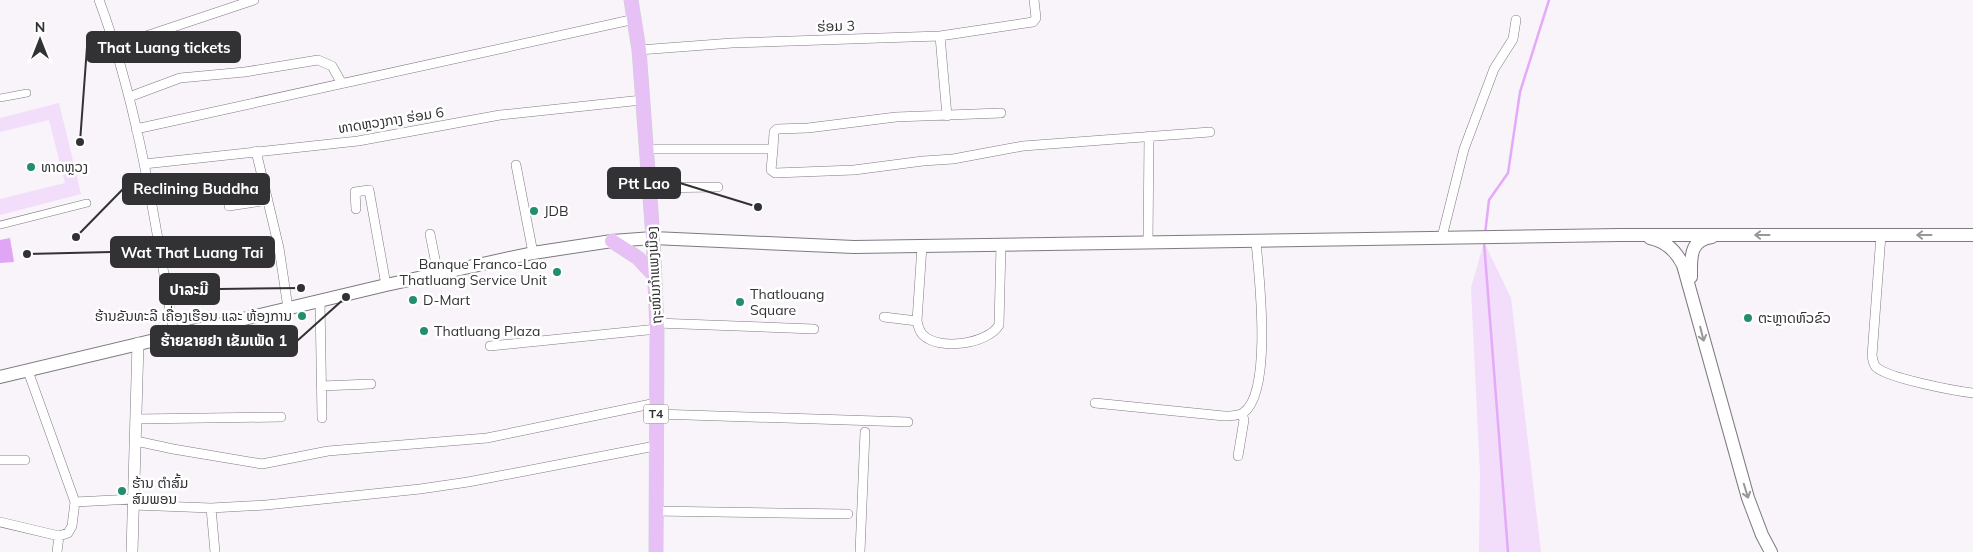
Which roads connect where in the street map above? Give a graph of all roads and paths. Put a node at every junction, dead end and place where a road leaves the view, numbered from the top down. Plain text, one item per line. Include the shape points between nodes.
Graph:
1 (99, 0) edge
2 (254, 0) edge
3 (631, 0) edge
4 (1034, 0) edge
5 (236, 2) edge
6 (635, 19) junction
7 (1516, 20) dead end
8 (940, 36) junction
9 (116, 46) junction
10 (639, 50) junction
11 (341, 82) junction
12 (27, 93) dead end
13 (129, 96) junction
14 (0, 98) edge
15 (642, 100) junction
16 (1001, 113) dead end
17 (947, 116) junction
18 (136, 129) junction
19 (1210, 132) dead end
20 (1149, 136) junction
21 (645, 149) junction
22 (773, 149) junction
23 (256, 151) junction
24 (144, 164) junction
25 (516, 164) dead end
26 (718, 187) dead end
27 (649, 188) junction
28 (268, 200) junction
29 (87, 204) dead end
30 (229, 206) dead end
31 (356, 209) dead end
32 (0, 225) edge
33 (430, 234) dead end
34 (1620, 235) junction
35 (1730, 235) junction
36 (1881, 235) junction
37 (1973, 235) edge
38 (1442, 237) junction
39 (653, 238) junction
40 (612, 241) junction
41 (1256, 242) junction
42 (1148, 243) junction
43 (1001, 245) junction
44 (922, 246) junction
45 (279, 248) junction
46 (534, 253) junction
47 (161, 256) junction
48 (438, 274) junction
49 (654, 275) junction
50 (386, 286) junction
51 (1691, 287) junction
52 (320, 301) junction
53 (288, 308) junction
54 (884, 317) dead end
55 (916, 321) junction
56 (657, 326) junction
57 (814, 329) dead end
58 (174, 334) junction
59 (138, 343) junction
60 (490, 346) dead end
61 (28, 371) junction
62 (0, 378) edge
63 (371, 384) dead end
64 (321, 386) junction
65 (1973, 393) edge
66 (1094, 403) dead end
67 (656, 408) junction
68 (1242, 414) junction
69 (281, 417) dead end
70 (322, 418) dead end
71 (136, 419) junction
72 (908, 422) dead end
73 (865, 432) dead end
74 (136, 441) junction
75 (655, 446) junction
76 (1238, 456) dead end
77 (0, 460) edge
78 (25, 460) dead end
79 (75, 502) junction
80 (133, 502) junction
81 (211, 508) junction
82 (654, 511) junction
83 (848, 514) dead end
84 (0, 522) edge
85 (58, 536) junction
86 (57, 552) edge
87 (132, 552) edge
88 (215, 552) edge
89 (656, 552) edge
90 (860, 552) edge
91 (1771, 552) edge

1 - 9 street
2 - 5 street
3 - 6 main road, ຖະໜົນກຳແພງເມືອງ / T4
4 - 8 street, ຮ່ອມ 3 via 1036,18 1033,22
5 - 9 street
6 - 10 main road, ຖະໜົນກຳແພງເມືອງ / T4
6 - 11 street
7 - 38 street via 1513,39 1494,70 1464,148
8 - 10 street, ຮ່ອມ 3 via 732,43
8 - 17 street
9 - 13 street
10 - 15 main road, ຖະໜົນກຳແພງເມືອງ / T4
11 - 13 street via 332,66 318,60 180,78
11 - 18 street
12 - 14 street
13 - 18 street
15 - 21 main road, ຖະໜົນກຳແພງເມືອງ / T4
15 - 23 street, ທາດຫຼວງກາງ ຮ່ອມ 6 via 500,115 358,141
16 - 17 street
17 - 22 street via 896,117 777,130 774,132
18 - 24 street
19 - 20 street
20 - 22 street via 1023,146 953,159 844,170 774,172 770,170
20 - 42 street
21 - 22 street
21 - 27 main road, ຖະໜົນກຳແພງເມືອງ / T4
23 - 24 street, ທາດຫຼວງກາງ ຮ່ອມ 6
23 - 28 street
24 - 47 street
25 - 46 street
26 - 27 street
27 - 39 main road, ຖະໜົນກຳແພງເມືອງ / T4
28 - 30 street
28 - 45 street
29 - 32 street
31 - 50 street via 355,192 370,190
33 - 48 street
34 - 35 main road
34 - 38 main road
34 - 51 main road via 1654,239 1666,244 1680,259
36 -> 35 main road
35 - 51 main road via 1706,238 1695,245 1691,258
37 -> 36 main road
36 - 65 street via 1874,362 1885,372
38 - 41 main road
39 - 40 main road
39 - 44 main road via 854,247
39 - 49 main road, ຖະໜົນກຳແພງເມືອງ / T4
40 - 46 main road
40 - 49 main road via 638,258
41 - 42 main road
41 - 68 street via 1262,352 1258,381 1248,408
42 - 43 main road
43 - 44 main road
43 - 55 street via 998,325 993,332 964,344 939,343 924,337
44 - 55 street
45 - 47 street
45 - 53 street
46 - 48 main road
47 - 58 street
48 - 50 main road
49 - 56 main road, ຖະໜົນກຳແພງເມືອງ / T4
50 - 52 main road
51 -> 91 main road via 1748,498
52 - 53 main road
52 - 64 street
53 - 58 main road
54 - 55 street
56 - 57 street
56 - 60 street
56 - 67 main road, ຖະໜົນກຳແພງເມືອງ / T4
58 - 59 main road
59 - 61 main road
59 - 71 street
61 - 62 main road
61 - 79 street
63 - 64 street
64 - 70 street
66 - 68 street via 1224,416
67 - 72 street
67 - 74 street via 487,438 328,451 262,464
67 - 75 main road, ຖະໜົນກຳແພງເມືອງ / T4
68 - 76 street via 1244,420
69 - 71 street
71 - 74 street
73 - 90 street
74 - 80 street
75 - 81 street via 420,489
75 - 82 main road, ຖະໜົນກຳແພງເມືອງ / T4
77 - 78 street
79 - 80 street
79 - 85 street via 72,526 68,532
80 - 81 street
80 - 87 street
81 - 88 street
82 - 83 street
82 - 89 main road, ຖະໜົນກຳແພງເມືອງ / T4
84 - 85 street
85 - 86 street

